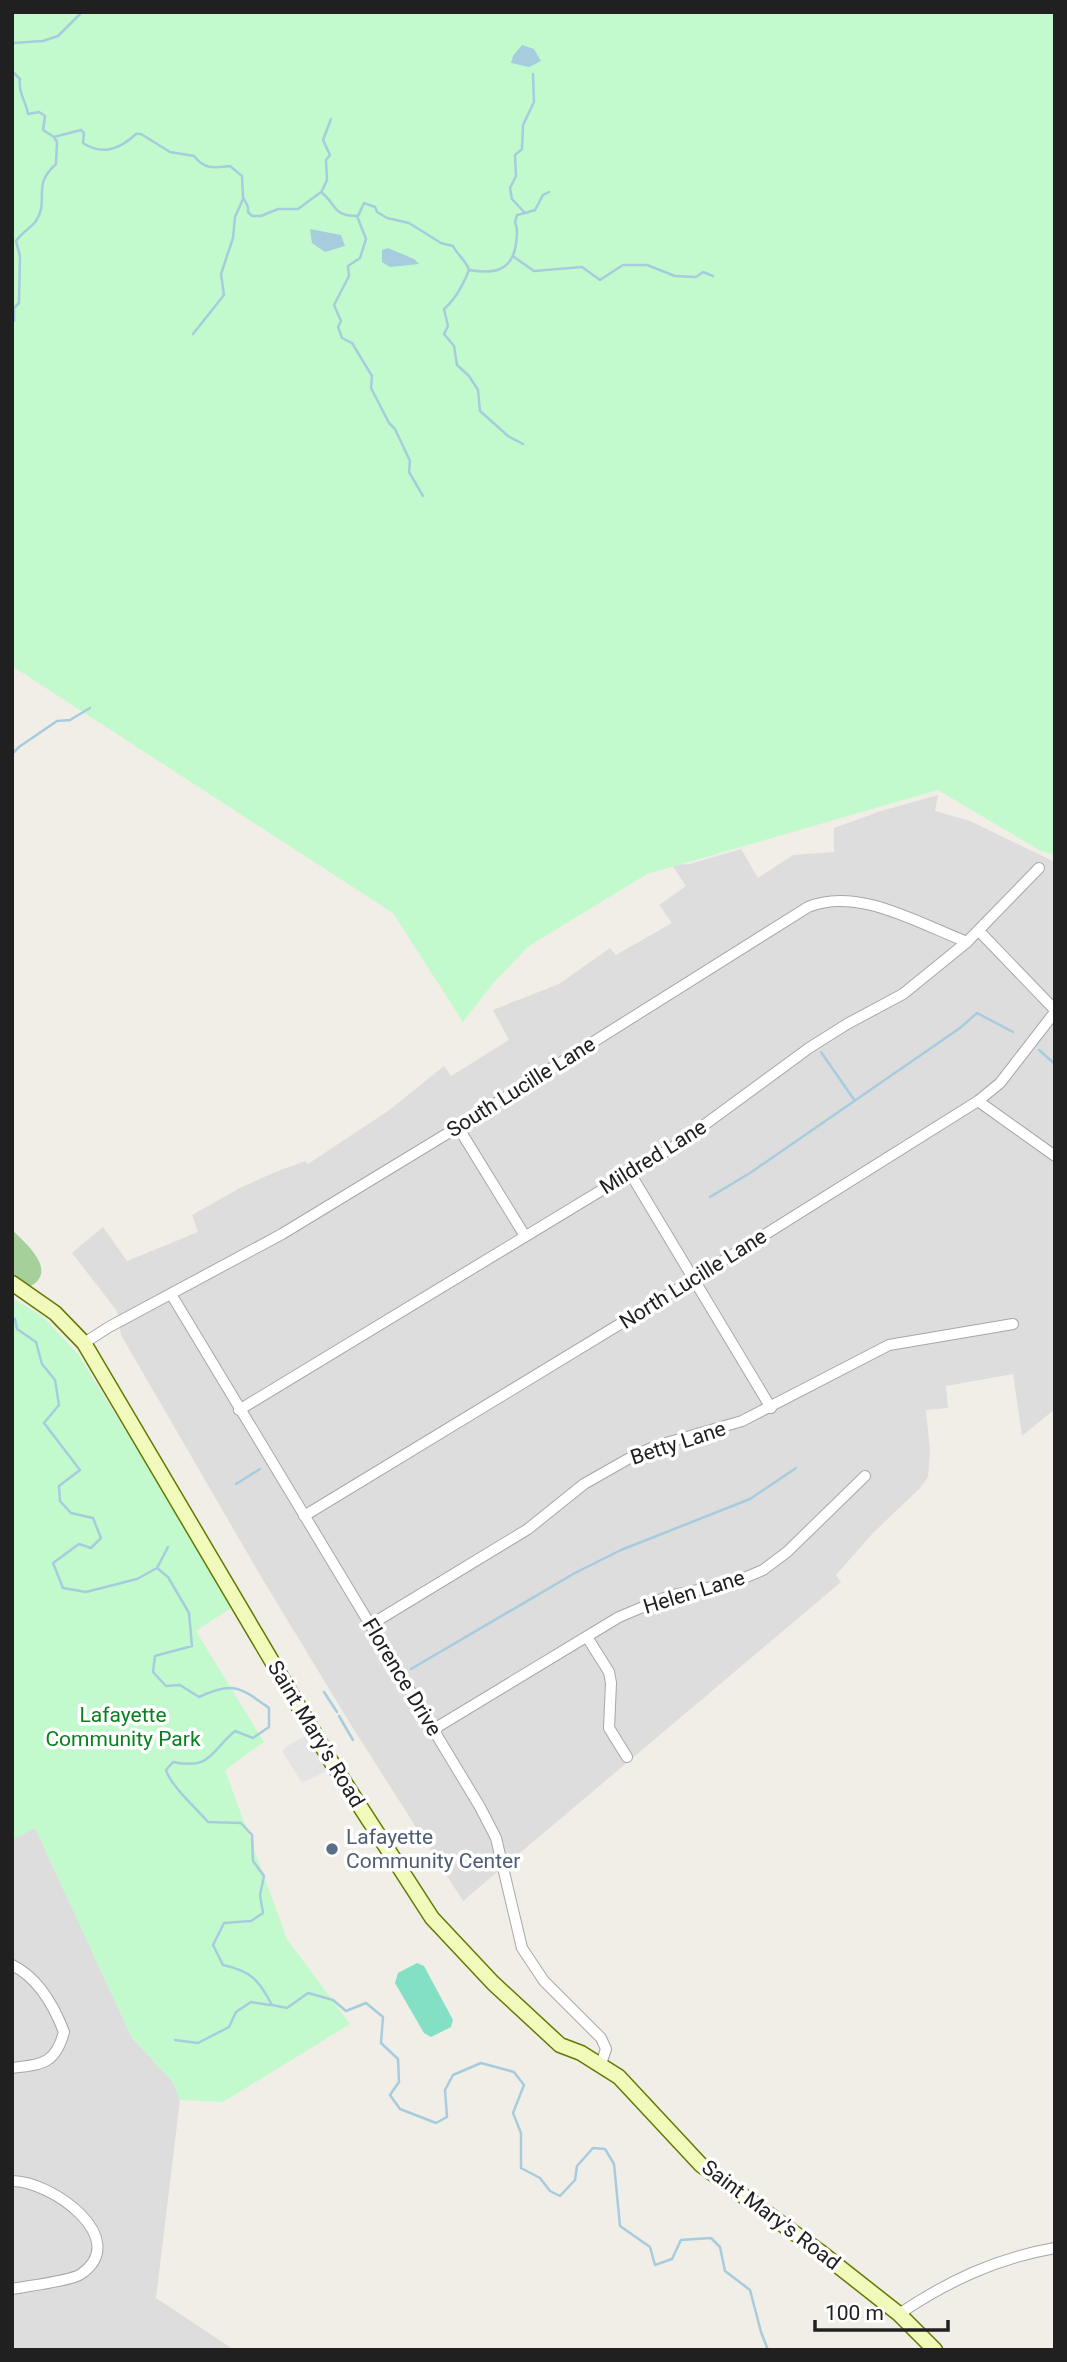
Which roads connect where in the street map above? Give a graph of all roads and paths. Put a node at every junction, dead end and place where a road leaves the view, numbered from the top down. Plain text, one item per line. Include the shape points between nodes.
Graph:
1 (1039, 867) dead end
2 (979, 931) junction
3 (967, 942) junction
4 (1055, 1011) edge
5 (978, 1101) junction
6 (458, 1127) junction
7 (1055, 1156) edge
8 (630, 1173) junction
9 (525, 1236) junction
10 (694, 1279) junction
11 (12, 1283) edge
12 (171, 1294) junction
13 (1013, 1324) dead end
14 (84, 1343) junction
15 (771, 1408) junction
16 (239, 1410) junction
17 (865, 1476) dead end
18 (304, 1516) junction
19 (370, 1625) junction
20 (587, 1637) junction
21 (434, 1729) junction
22 (627, 1757) dead end
23 (12, 1965) edge
24 (601, 2064) junction
25 (12, 2068) edge
26 (12, 2181) edge
27 (1055, 2248) edge
28 (12, 2289) edge
29 (899, 2314) junction
30 (935, 2350) edge

1 - 2 street, Mildred Lane
2 - 3 street, Mildred Lane
2 - 4 street, North Lucille Lane
3 - 6 street, South Lucille Lane via 869,904 819,902
3 - 8 street, Mildred Lane via 903,994 819,1042 707,1125
4 - 5 street, North Lucille Lane via 1000,1083
5 - 7 street
5 - 10 street, North Lucille Lane
6 - 9 street
6 - 12 street, South Lucille Lane via 282,1234
8 - 9 street, Mildred Lane
8 - 10 street
9 - 16 street, Mildred Lane
10 - 15 street
10 - 18 street, North Lucille Lane
11 - 14 street, Saint Mary's Road via 55,1313
12 - 14 street, South Lucille Lane
12 - 16 street, Florence Drive
13 - 15 street, Betty Lane via 890,1345
14 - 24 street, Saint Mary's Road via 332,1763 432,1918 560,2045
15 - 19 street, Betty Lane via 730,1426 645,1450 609,1468 528,1529
16 - 18 street, Florence Drive
17 - 20 street, Helen Lane via 763,1570 732,1583 655,1601
18 - 19 street, Florence Drive
19 - 21 street, Florence Drive
20 - 21 street, Helen Lane
20 - 22 street via 609,1672 609,1728
21 - 24 street, Florence Drive via 496,1838 522,1948 544,1981 601,2038 606,2049
23 - 25 street via 31,1977 55,2010 64,2032 47,2062
24 - 29 street, Saint Mary's Road via 629,2087 701,2165
26 - 28 street via 49,2190 84,2215 96,2242 96,2255 80,2276
27 - 29 street via 980,2268
29 - 30 street, Saint Mary's Road

